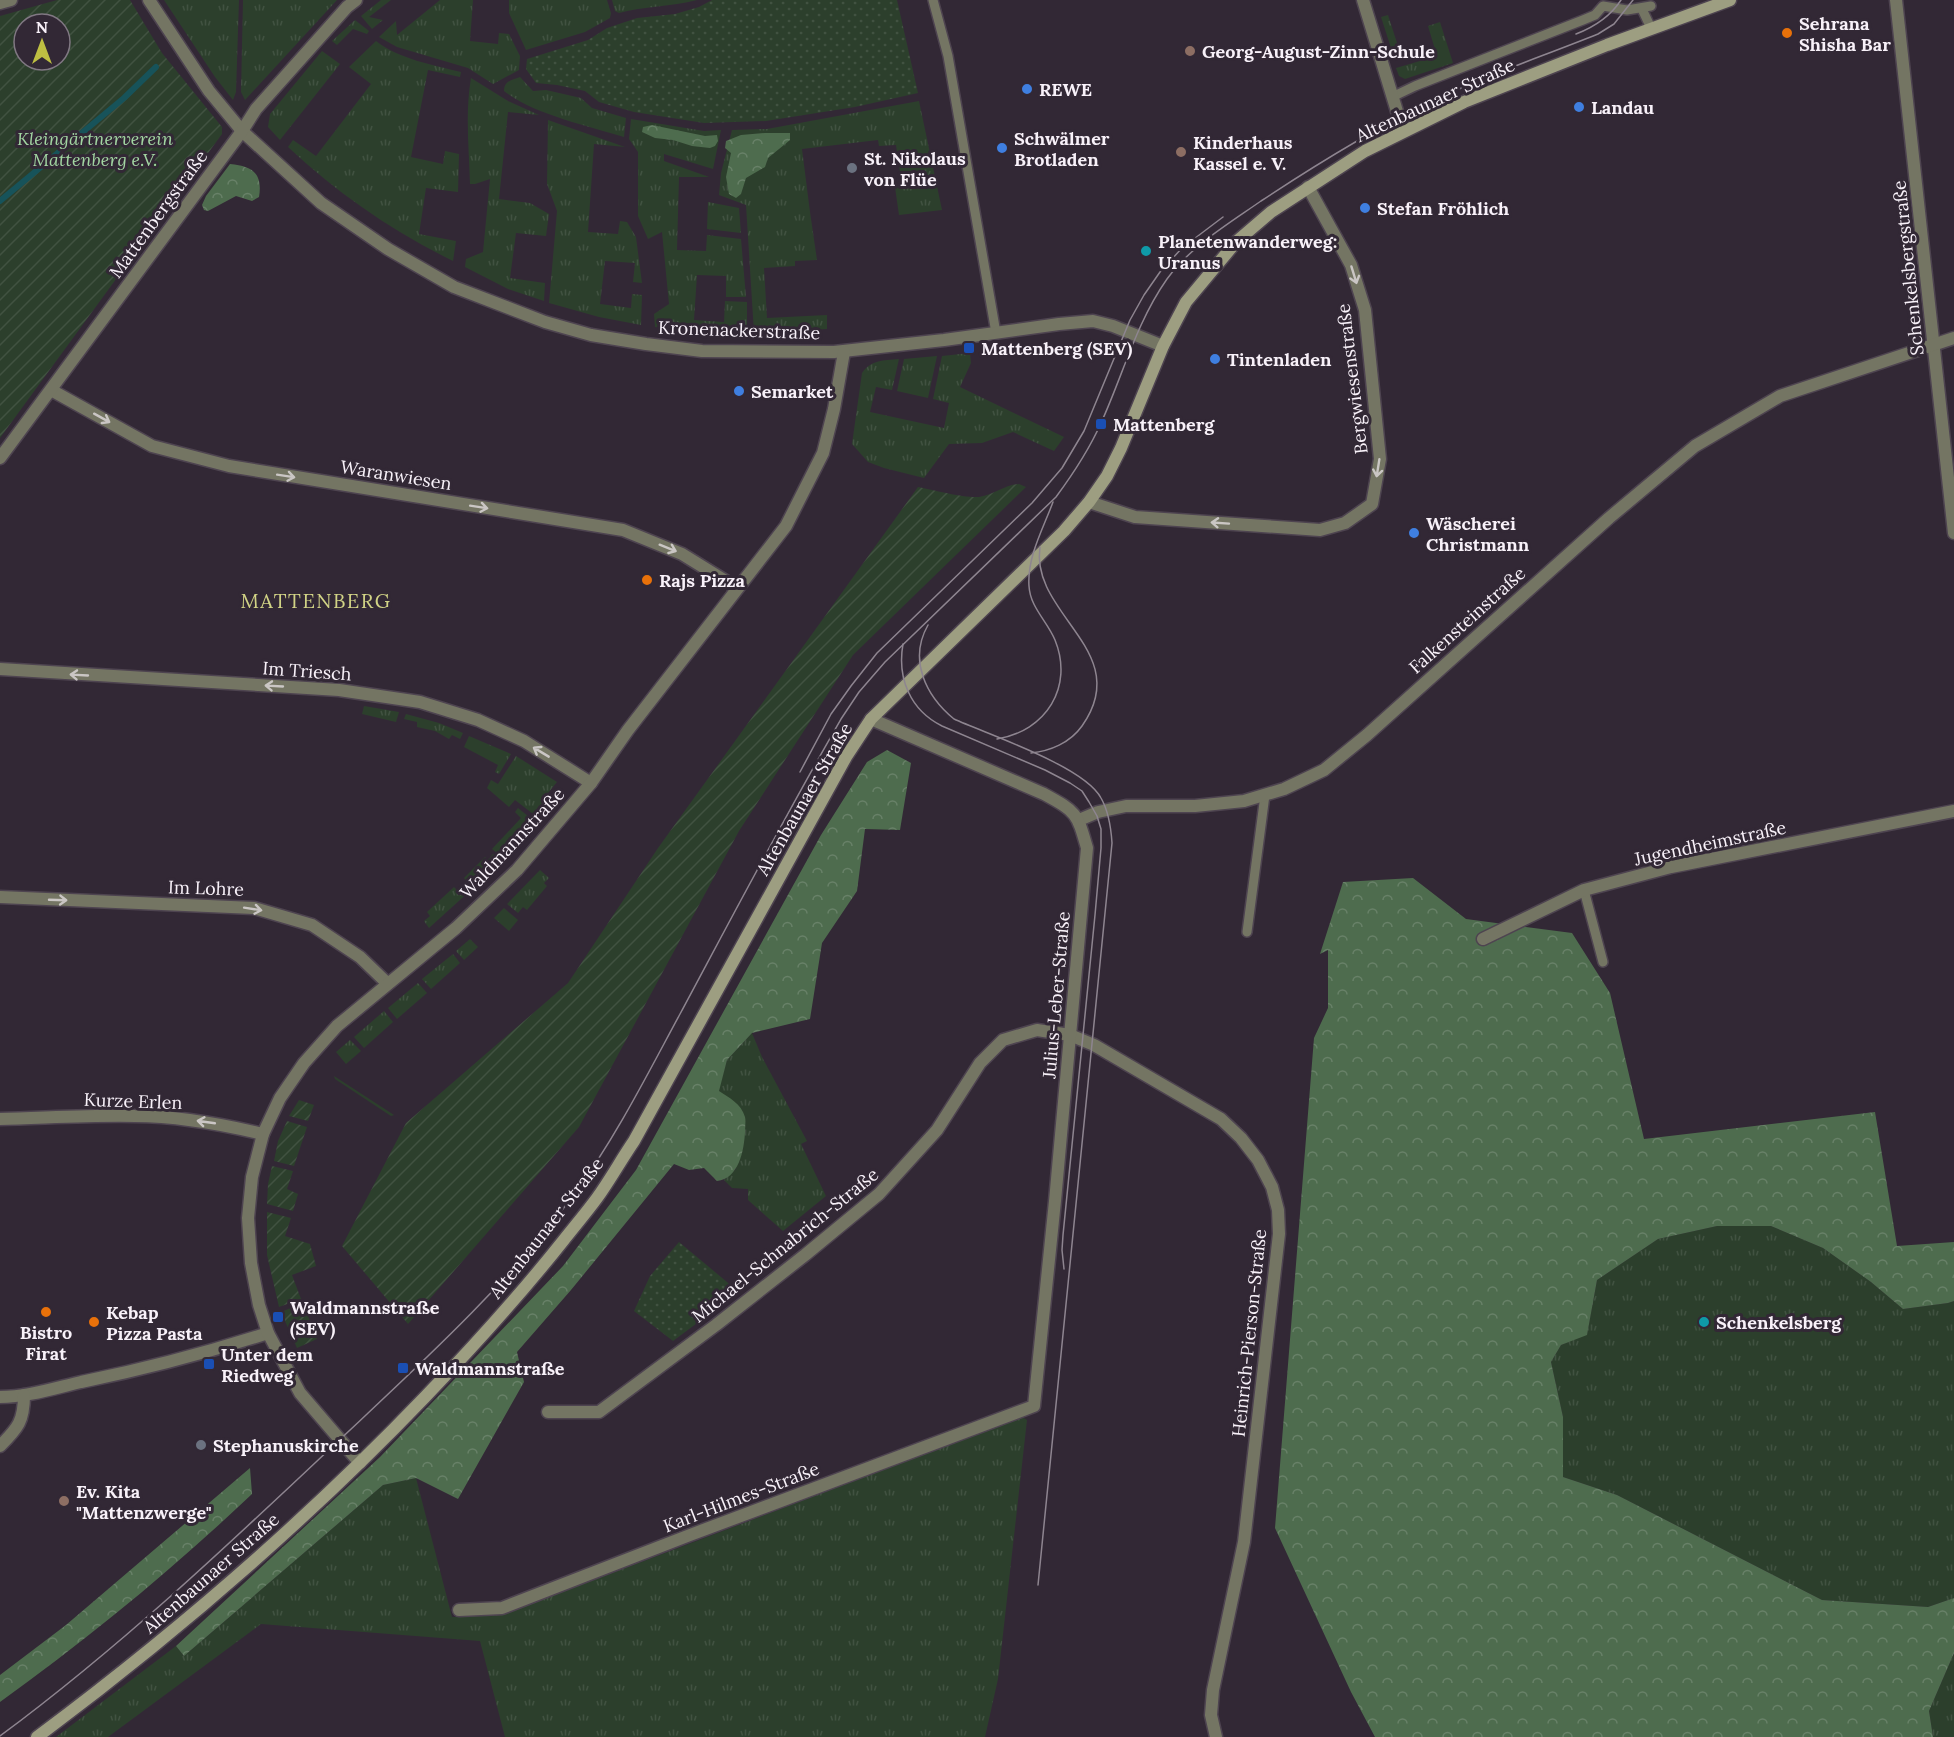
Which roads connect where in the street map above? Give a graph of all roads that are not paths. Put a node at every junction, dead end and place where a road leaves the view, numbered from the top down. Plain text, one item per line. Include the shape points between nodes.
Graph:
1 (10, 0) edge
2 (149, 0) edge
3 (356, 0) edge
4 (933, 0) edge
5 (1363, 0) edge
6 (1730, 0) edge
7 (1896, 0) edge
8 (0, 3) edge
9 (1604, 3) edge
10 (1651, 28) junction
11 (1392, 97) junction
12 (242, 131) junction
13 (1403, 131) junction
14 (1308, 187) junction
15 (996, 333) junction
16 (1954, 338) edge
17 (1934, 344) junction
18 (1163, 346) junction
19 (844, 352) junction
20 (51, 390) junction
21 (0, 458) edge
22 (1089, 502) junction
23 (1954, 533) edge
24 (737, 588) junction
25 (0, 669) edge
26 (871, 719) junction
27 (591, 783) junction
28 (1265, 795) junction
29 (1954, 811) edge
30 (1079, 820) junction
31 (1584, 890) junction
32 (0, 897) edge
33 (1247, 932) dead end
34 (1483, 939) dead end
35 (1603, 962) dead end
36 (387, 983) junction
37 (1070, 1035) junction
38 (0, 1119) edge
39 (263, 1134) junction
40 (268, 1333) junction
41 (24, 1395) junction
42 (0, 1397) edge
43 (1034, 1406) joint
44 (548, 1412) dead end
45 (0, 1446) edge
46 (360, 1463) junction
47 (459, 1610) dead end
48 (38, 1737) edge
49 (1216, 1737) edge

1 - 8 street
2 - 12 street, Kronenackerstraße via 209,91
3 - 12 street, Mattenbergstraße via 256,109
4 - 15 lane via 948,56
5 - 11 street
6 - 10 main road, Altenbaunaer Straße
7 - 17 street, Schenkelsbergstraße
9 - 10 lane via 1627,10 1646,8
9 - 11 lane via 1595,15
10 - 13 main road, Altenbaunaer Straße via 1464,102
11 - 13 street
12 - 19 street, Kronenackerstraße via 321,203 388,249 454,287 512,310 591,335 646,344 702,351
12 - 20 street, Mattenbergstraße
13 - 14 main road, Altenbaunaer Straße
14 - 18 main road, Altenbaunaer Straße via 1236,242 1186,302
14 -> 22 street, Bergwiesenstraße via 1351,265 1365,310 1380,459 1372,504 1345,523 1320,530 1135,517
15 - 18 street, Kronenackerstraße via 1093,321
15 - 19 street, Kronenackerstraße
16 - 17 street, Falkensteinstraße
17 - 23 street, Schenkelsbergstraße
17 - 28 street, Falkensteinstraße via 1780,396 1695,446 1324,770
18 - 22 main road, Altenbaunaer Straße via 1121,448
19 - 24 street, Waldmannstraße via 823,453 786,526
20 - 21 street, Mattenbergstraße
20 -> 24 street, Waranwiesen via 152,446 229,466 623,530 682,554
22 - 26 main road, Altenbaunaer Straße
24 - 27 street, Waldmannstraße
27 -> 25 street, Im Triesch via 524,741 478,720 420,702 339,690
26 - 30 street via 1044,794 1068,807
26 - 46 main road, Altenbaunaer Straße via 846,757 634,1141 596,1199 492,1325
27 - 36 street, Waldmannstraße via 517,870 456,928
28 - 30 street, Falkensteinstraße via 1195,806 1126,806
28 - 33 lane
29 - 31 street, Jugendheimstraße via 1671,867
30 - 37 street, Julius-Leber-Straße via 1087,848
31 - 34 street, Jugendheimstraße
31 - 35 lane
32 -> 36 street, Im Lohre via 254,908 312,925 360,957
36 - 39 street, Waldmannstraße via 337,1026 304,1063 280,1098
37 - 43 street, Julius-Leber-Straße
37 - 44 street, Michael-Schnabrich-Straße via 1037,1030 1003,1040 980,1063 937,1130 879,1194 811,1251 599,1412
37 - 49 street, Heinrich-Pierson-Straße via 1221,1119 1258,1160 1278,1210 1279,1234 1246,1532 1213,1690 1211,1715
39 -> 38 street, Kurze Erlen via 186,1119 136,1116
39 - 40 street, Waldmannstraße via 252,1177 248,1218 251,1263
40 - 41 street via 198,1355
40 - 46 street, Waldmannstraße via 300,1393
41 - 42 street
41 - 45 street via 17,1430
43 - 47 street, Karl-Hilmes-Straße via 502,1608
46 - 48 main road, Altenbaunaer Straße via 195,1613

